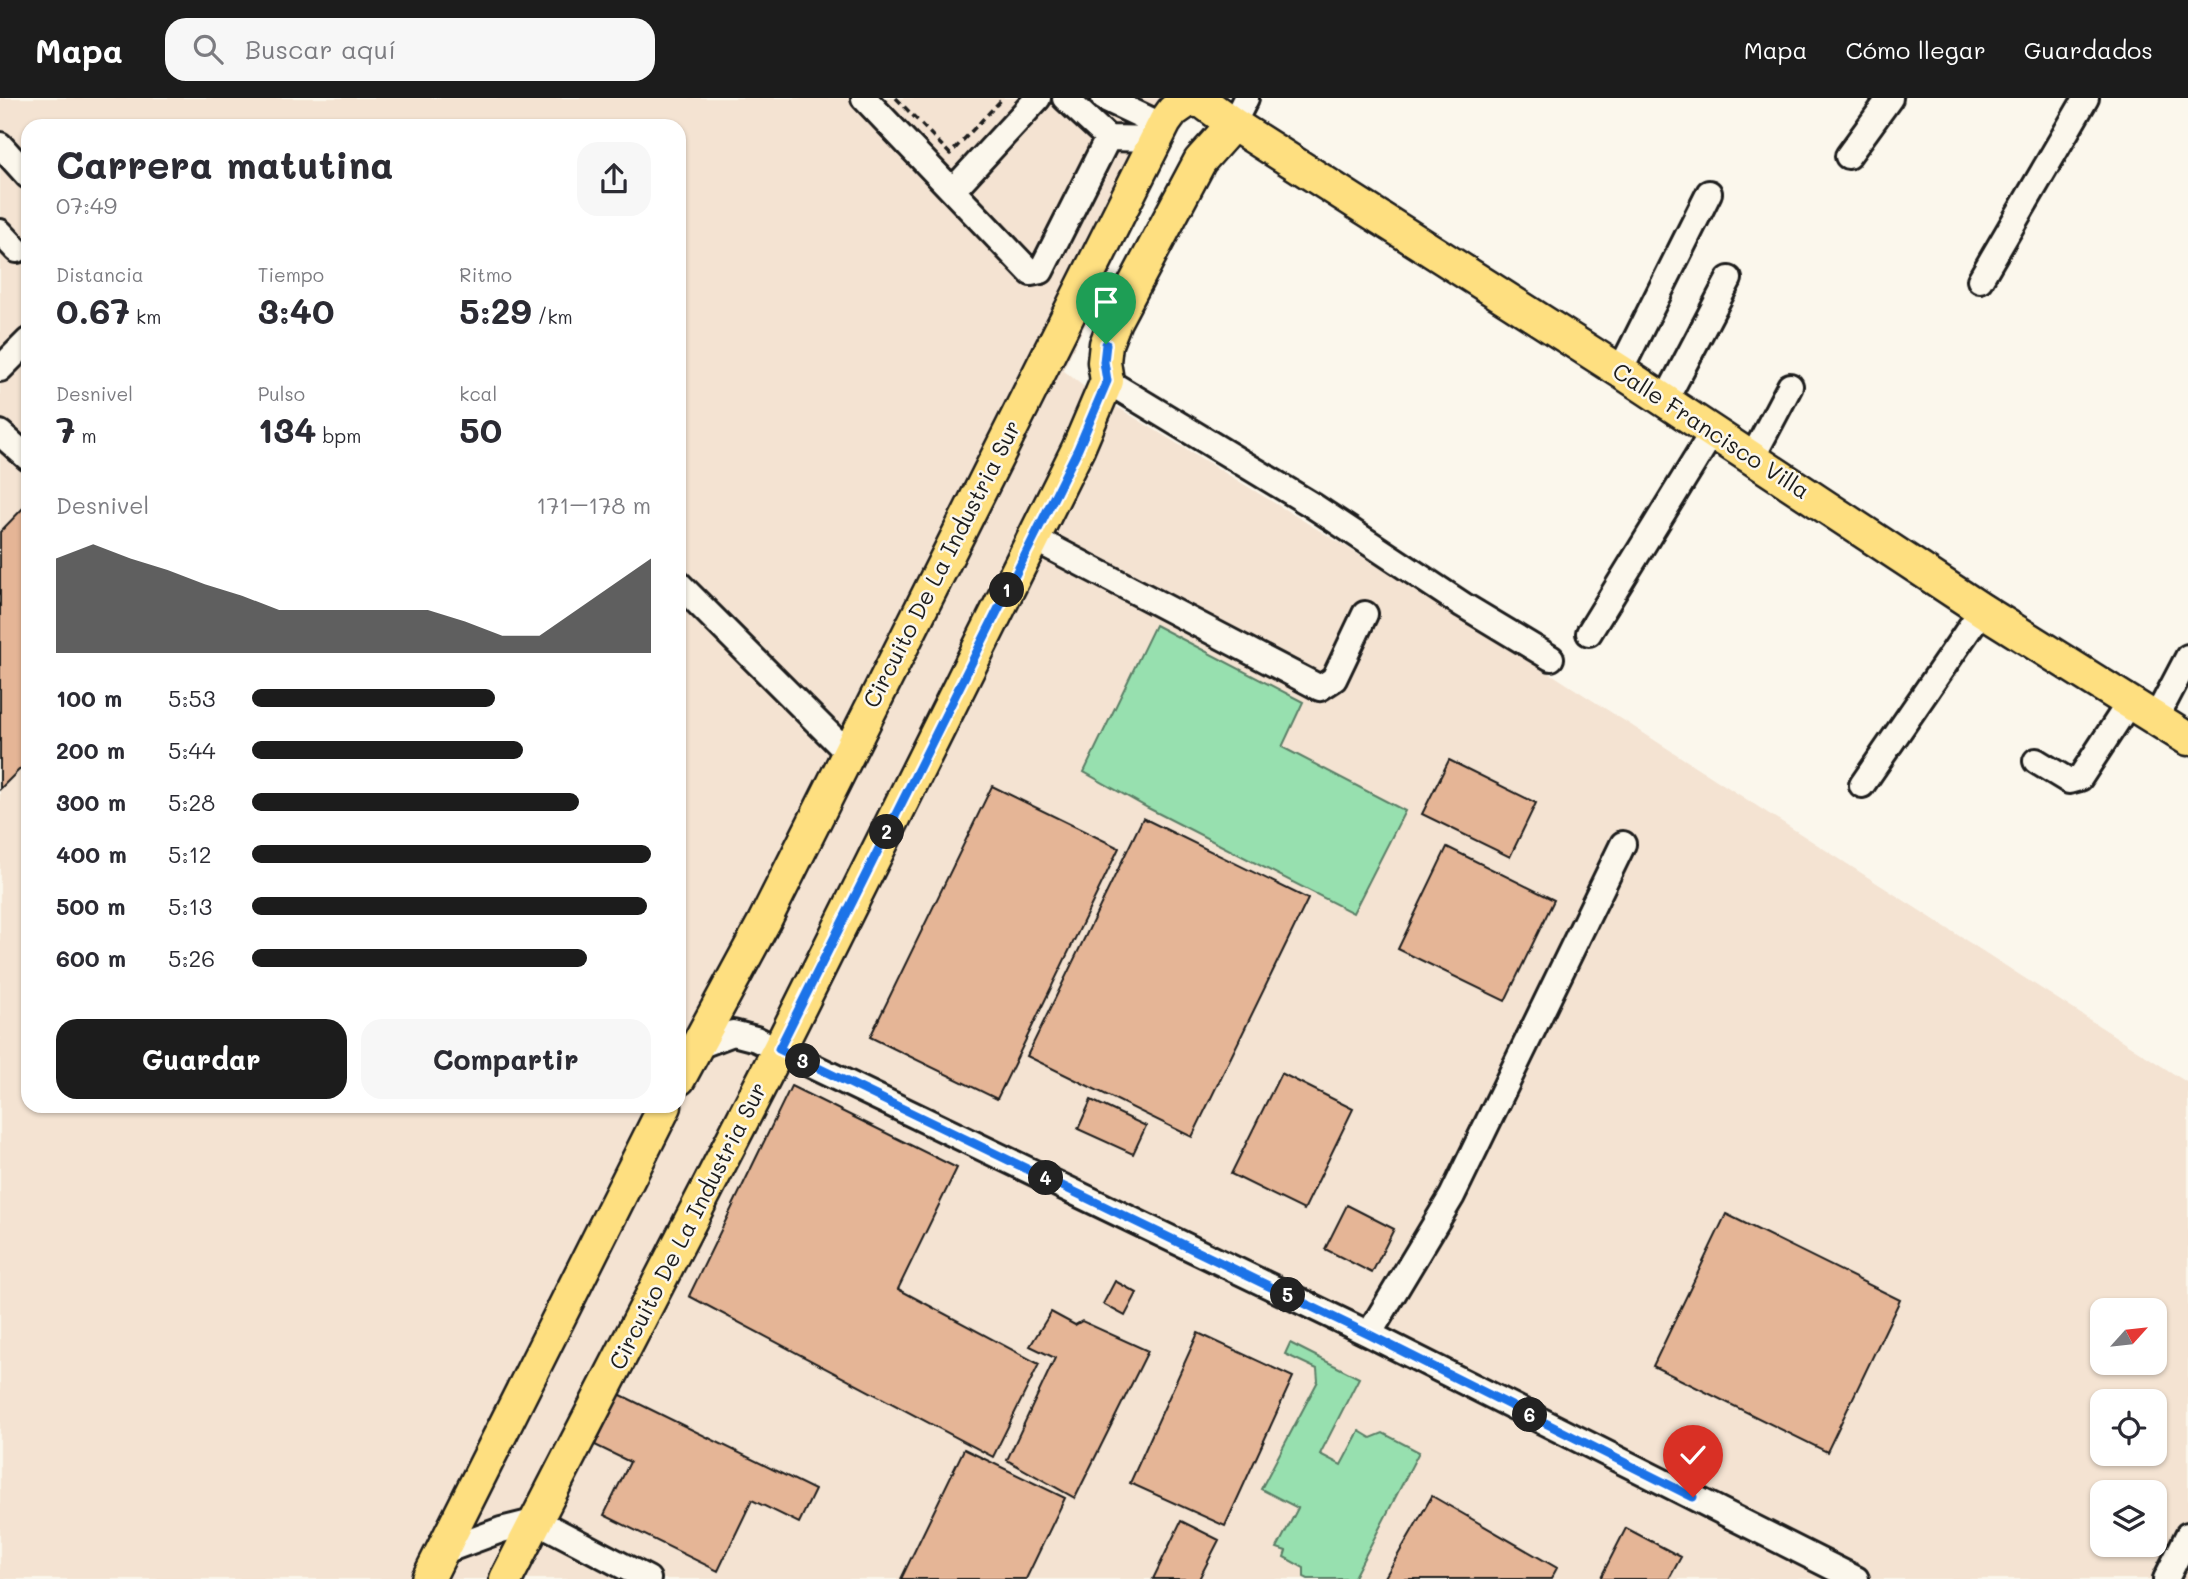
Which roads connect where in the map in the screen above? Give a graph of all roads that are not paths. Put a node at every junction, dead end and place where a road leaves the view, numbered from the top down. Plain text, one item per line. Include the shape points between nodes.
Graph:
1 (864, 98) edge
2 (1038, 98) edge
3 (1065, 98) edge
4 (1104, 98) edge
5 (1890, 98) edge
6 (2086, 98) edge
7 (1240, 111) edge
8 (1160, 133) junction
9 (1108, 138) junction
10 (0, 145) edge
11 (1848, 156) dead end
12 (21, 168) edge
13 (953, 190) junction
14 (1709, 193) dead end
15 (1729, 279) dead end
16 (1980, 280) dead end
17 (21, 348) edge
18 (0, 369) edge
19 (1620, 371) junction
20 (1107, 381) junction
21 (1790, 386) dead end
22 (1665, 401) junction
23 (0, 433) edge
24 (1712, 433) junction
25 (21, 452) edge
26 (1752, 458) junction
27 (1033, 538) junction
28 (686, 591) edge
29 (1982, 610) junction
30 (1365, 614) dead end
31 (1589, 633) dead end
32 (2188, 657) edge
33 (1550, 658) dead end
34 (2129, 703) junction
35 (2156, 718) junction
36 (2188, 739) edge
37 (848, 753) junction
38 (2036, 761) dead end
39 (1862, 785) dead end
40 (1623, 844) dead end
41 (696, 1047) junction
42 (779, 1049) junction
43 (686, 1066) edge
44 (662, 1113) edge
45 (1368, 1334) junction
46 (537, 1521) junction
47 (2188, 1535) edge
48 (433, 1566) edge
49 (506, 1579) edge
50 (648, 1579) edge
51 (1856, 1579) edge
52 (2166, 1579) edge

1 - 13 street
2 - 13 street
3 - 9 street
4 - 8 street
5 - 11 street
6 - 16 street
7 - 8 main road, Circuito De La Industria Sur via 1189,100 1173,111
7 - 19 main road, Calle Francisco Villa
7 - 20 main road via 1200,161 1115,321 1106,344
8 - 9 street
8 - 37 main road, Circuito De La Industria Sur
9 - 13 street via 1036,273 1031,273
10 - 12 street
14 - 19 street
15 - 22 street
17 - 18 street
19 - 22 main road, Calle Francisco Villa
20 - 27 main road, Circuito De La Industria Sur
20 - 33 street via 1312,505
21 - 26 street
22 - 24 main road, Calle Francisco Villa
23 - 25 street
24 - 26 main road, Calle Francisco Villa
24 - 31 street
26 - 29 main road, Calle Francisco Villa
27 - 30 street via 1320,688 1335,679
27 - 42 main road, Circuito De La Industria Sur
28 - 37 street
29 - 34 main road, Calle Francisco Villa
29 - 39 street
32 - 35 street
34 - 35 main road, Calle Francisco Villa
34 - 38 street via 2080,778 2068,781
35 - 36 main road, Calle Francisco Villa
37 - 41 main road, Circuito De La Industria Sur
40 - 45 street via 1452,1196
41 - 42 street via 733,1033
41 - 43 main road, Circuito De La Industria Sur
42 - 45 street
42 - 46 main road, Circuito De La Industria Sur
44 - 48 main road
45 - 51 street
46 - 48 street via 501,1530
46 - 49 main road, Circuito De La Industria Sur
46 - 50 street
47 - 52 street

